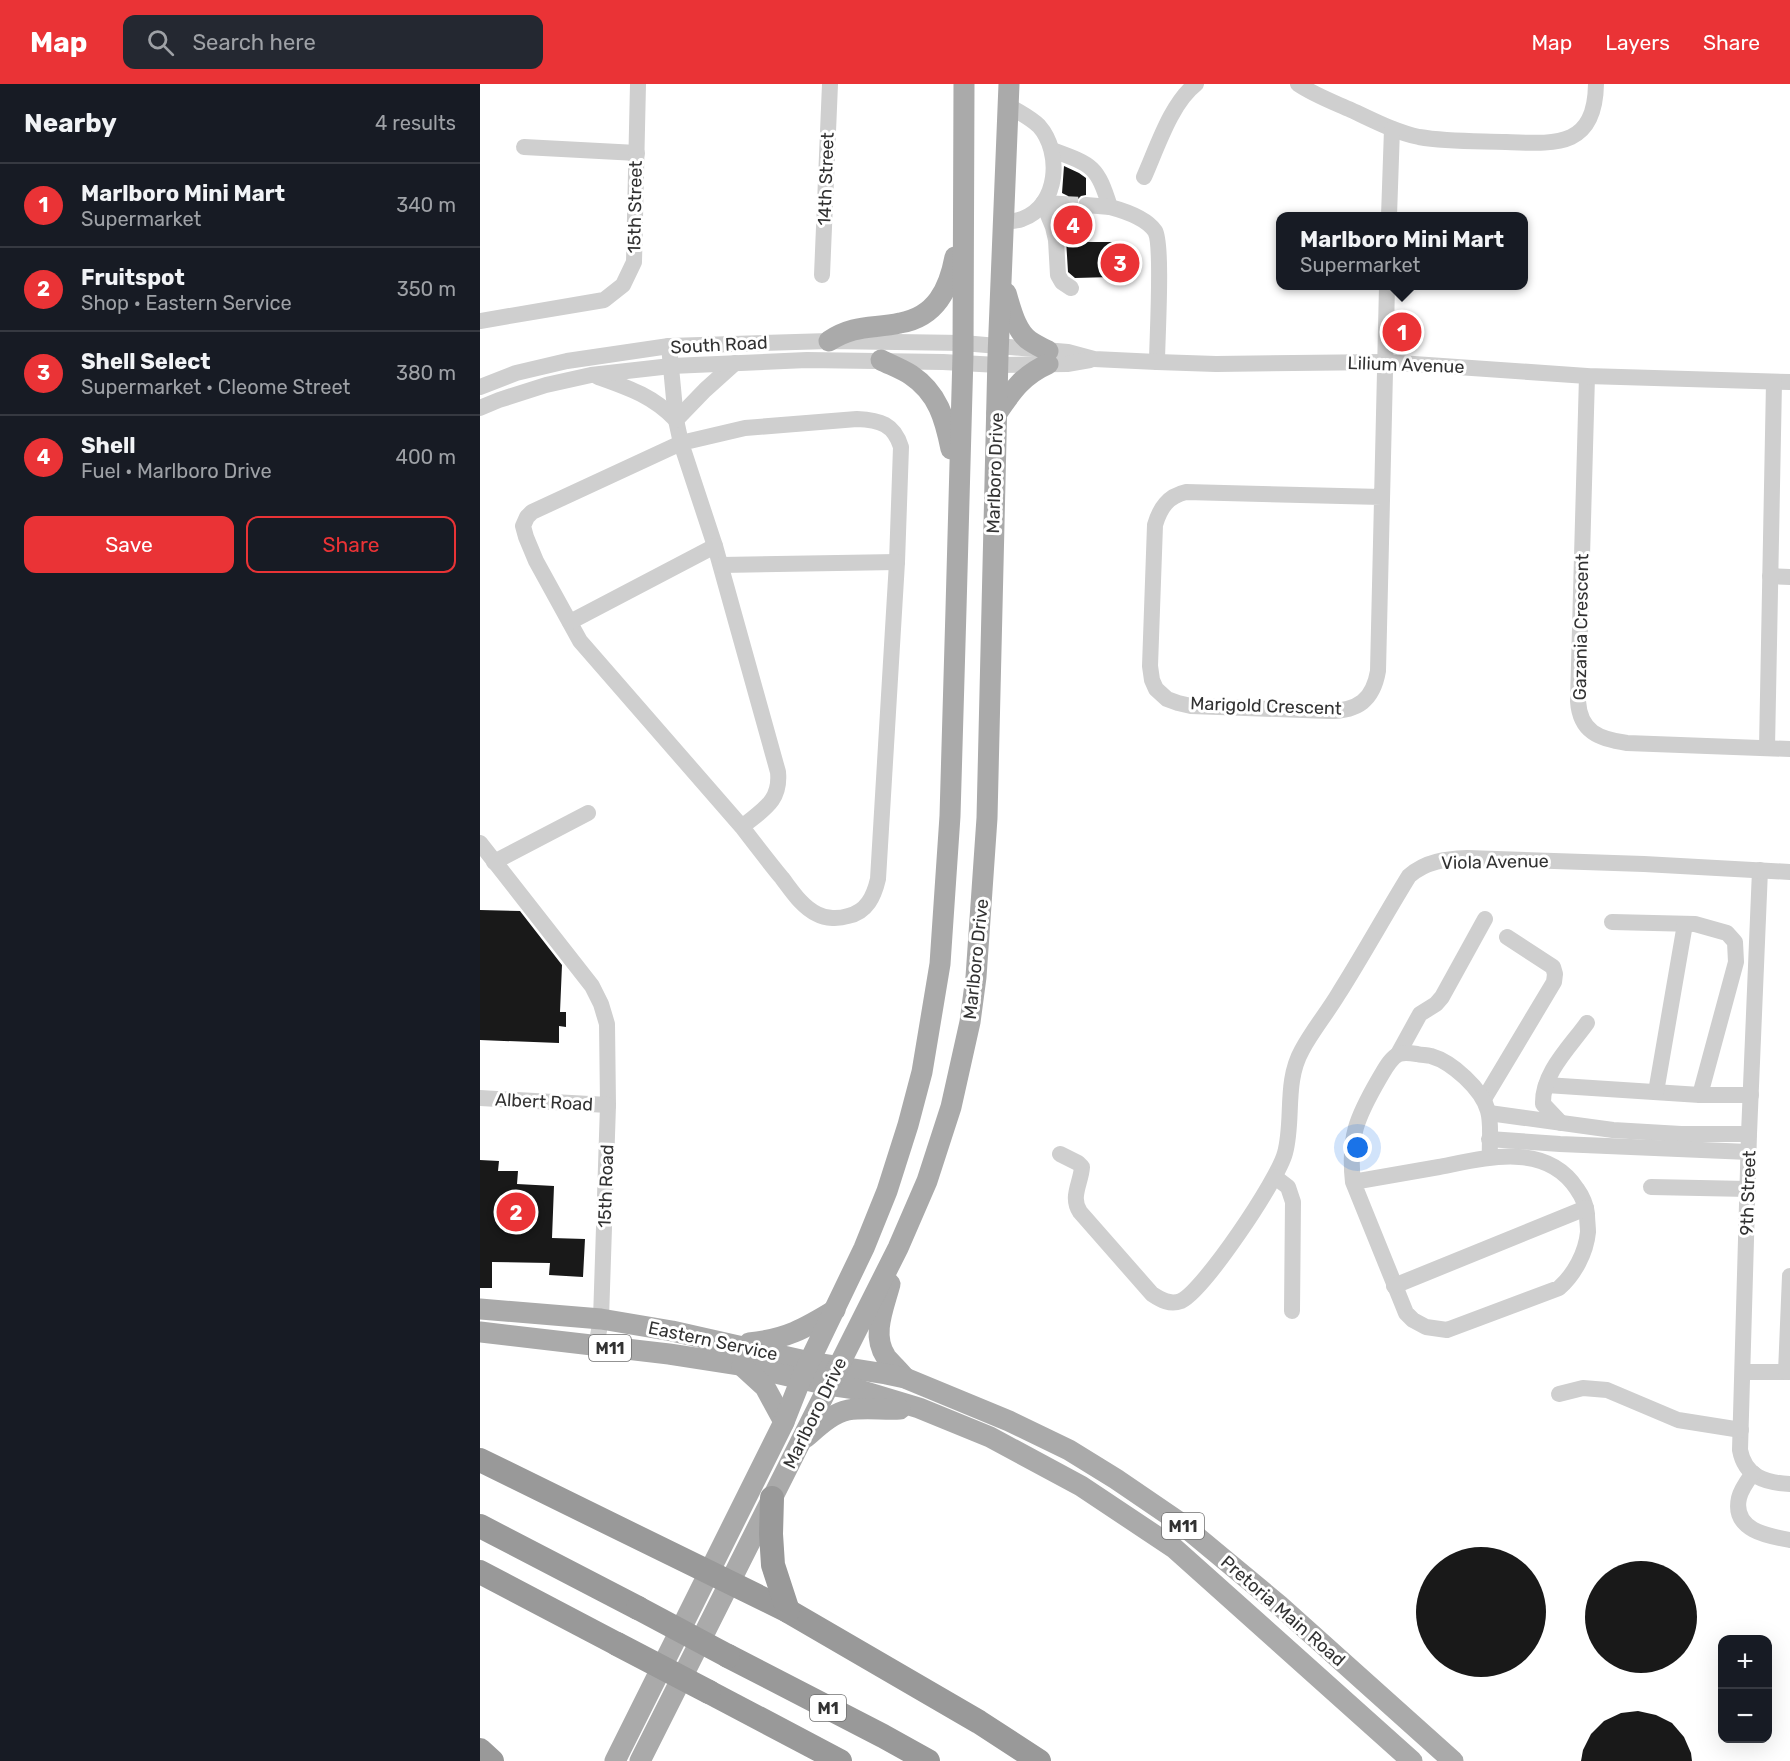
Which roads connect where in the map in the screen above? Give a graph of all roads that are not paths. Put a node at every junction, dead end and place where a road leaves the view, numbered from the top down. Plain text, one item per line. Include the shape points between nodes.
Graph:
1 (638, 84) edge
2 (830, 84) edge
3 (964, 84) edge
4 (1009, 84) edge
5 (1196, 84) edge
6 (1298, 84) edge
7 (1596, 84) edge
8 (1008, 105) junction
9 (1392, 129) junction
10 (524, 147) dead end
11 (1052, 150) junction
12 (636, 153) junction
13 (1144, 177) dead end
14 (1043, 202) junction
15 (1062, 204) tunnel mouth
16 (1086, 205) tunnel mouth
17 (1110, 207) junction
18 (1389, 212) edge
19 (963, 215) junction
20 (1004, 222) junction
21 (822, 275) dead end
22 (1002, 281) junction
23 (1071, 288) dead end
24 (1387, 290) edge
25 (480, 321) edge
26 (829, 341) junction
27 (669, 346) junction
28 (963, 353) junction
29 (998, 356) junction
30 (1048, 357) junction
31 (881, 360) junction
32 (1157, 362) junction
33 (1385, 362) junction
34 (735, 363) junction
35 (670, 366) junction
36 (591, 375) junction
37 (1587, 376) junction
38 (1782, 382) edge
39 (480, 387) edge
40 (480, 408) edge
41 (997, 413) junction
42 (676, 420) junction
43 (681, 443) junction
44 (958, 488) junction
45 (1382, 497) junction
46 (715, 546) junction
47 (897, 562) junction
48 (721, 565) junction
49 (1770, 576) junction
50 (1790, 576) edge
51 (570, 622) junction
52 (1767, 748) junction
53 (1790, 748) edge
54 (588, 813) dead end
55 (742, 827) junction
56 (481, 842) edge
57 (494, 862) junction
58 (1760, 870) junction
59 (1790, 872) edge
60 (1485, 919) dead end
61 (1612, 922) dead end
62 (1685, 924) junction
63 (1507, 937) dead end
64 (1587, 1023) dead end
65 (1398, 1054) junction
66 (1546, 1085) junction
67 (1656, 1092) junction
68 (1700, 1095) junction
69 (1751, 1095) junction
70 (480, 1098) edge
71 (608, 1105) junction
72 (1486, 1106) junction
73 (1561, 1123) junction
74 (1749, 1134) junction
75 (1489, 1139) junction
76 (1749, 1152) junction
77 (1060, 1154) dead end
78 (1490, 1157) junction
79 (1275, 1177) junction
80 (1353, 1182) junction
81 (1652, 1186) dead end
82 (1748, 1189) junction
83 (1587, 1208) junction
84 (898, 1248) junction
85 (1790, 1276) edge
86 (1394, 1286) junction
87 (480, 1309) edge
88 (835, 1310) junction
89 (1292, 1311) dead end
90 (601, 1319) junction
91 (480, 1332) edge
92 (734, 1344) junction
93 (596, 1347) junction
94 (740, 1365) junction
95 (805, 1371) junction
96 (1743, 1372) junction
97 (1788, 1372) edge
98 (833, 1376) junction
99 (905, 1378) junction
100 (1558, 1394) dead end
101 (919, 1408) junction
102 (784, 1422) junction
103 (1741, 1430) junction
104 (802, 1440) junction
105 (480, 1460) edge
106 (1753, 1473) junction
107 (1790, 1484) edge
108 (772, 1498) junction
109 (480, 1526) edge
110 (1790, 1540) edge
111 (480, 1572) edge
112 (719, 1578) junction
113 (788, 1611) junction
114 (480, 1750) edge
115 (492, 1761) edge
116 (615, 1761) edge
117 (640, 1761) edge
118 (840, 1761) edge
119 (928, 1761) edge
120 (1039, 1761) edge
121 (1412, 1761) edge
122 (1453, 1761) edge

1 - 12 street, 15th Street
2 - 21 street, 14th Street
3 - 19 main road, Marlboro Drive
4 - 8 main road, Marlboro Drive
5 - 13 street via 1173,114
6 - 9 street
7 - 9 street via 1595,105 1586,124 1577,134 1558,142 1451,141
8 - 11 street via 1039,127
8 - 20 main road, Marlboro Drive
9 - 18 street
10 - 12 street
11 - 14 street via 1054,174
11 - 17 street via 1091,167 1103,184
12 - 25 street, 15th Street via 634,262 623,285 604,300
14 - 15 street
14 - 20 street via 1023,219
14 - 23 street via 1056,240 1058,275
16 - 17 street
17 - 32 street via 1139,218 1157,234
19 - 26 main road via 950,278 939,301 912,320 850,330
19 - 28 main road, Marlboro Drive
20 - 22 main road, Marlboro Drive
22 - 29 main road, Marlboro Drive
22 - 30 main road via 1014,319 1028,340
24 - 33 street, Marigold Crescent
26 - 27 street, South Road
26 - 28 street, South Road
27 - 35 street
27 - 39 street, South Road via 567,361 516,373
28 - 29 street, Lilium Avenue
28 - 31 street, South Road
28 - 44 main road, Marlboro Drive
29 - 30 street, Lilium Avenue
29 - 41 main road, Marlboro Drive
30 - 32 street, Lilium Avenue via 1068,352 1094,359
30 - 41 main road via 1026,376
31 - 34 street, South Road
31 - 44 main road via 914,376 936,401 946,423
32 - 33 street, Lilium Avenue
33 - 37 street, Lilium Avenue
33 - 45 street, Marigold Crescent
34 - 35 street, South Road
34 - 42 street
35 - 36 street, South Road
35 - 42 street
36 - 40 street, South Road via 546,385
36 - 42 street via 632,388 664,407
37 - 38 street, Lilium Avenue
37 - 52 street, Gazania Crescent via 1578,701 1581,719 1595,734 1627,743
38 - 49 street
41 - 84 main road, Marlboro Drive via 987,818 976,977 951,1107 927,1181
42 - 43 street
43 - 46 street
43 - 47 street via 779,424 857,418 884,423 898,436 901,447
43 - 51 street via 532,512 527,518 526,537
44 - 88 main road, Marlboro Drive via 950,816 940,964 922,1072 908,1125 887,1191
45 - 45 street, Marigold Crescent via 1378,671 1365,701 1343,711 1191,706 1167,699 1155,689 1150,666 1155,525 1158,514 1171,498 1186,492
46 - 48 street
46 - 51 street
47 - 48 street
47 - 55 street via 875,892 861,911 852,916 817,915 796,896
48 - 55 street via 779,782 772,802
49 - 50 street
49 - 52 street
51 - 55 street via 593,659
52 - 53 street, Gazania Crescent
54 - 57 street
56 - 57 street, 15th Road
57 - 71 street, 15th Road via 592,986 601,1004 607,1024
58 - 59 street, Viola Avenue
58 - 69 street, 9th Street
58 - 79 street, Viola Avenue via 1467,858 1417,869 1301,1051 1294,1071 1286,1152
60 - 65 street via 1442,997 1420,1014
61 - 62 street
62 - 67 street
62 - 68 street via 1727,933 1735,942 1736,962
63 - 72 street via 1553,967 1556,974
64 - 66 street
65 - 72 street via 1432,1056 1450,1066 1476,1089
65 - 80 street via 1363,1106 1356,1124 1351,1160
66 - 67 street
66 - 73 street via 1543,1104
67 - 68 street
68 - 69 street
69 - 74 street, 9th Street
70 - 71 street, Albert Road
71 - 90 street, 15th Road
72 - 73 street
72 - 75 street
73 - 74 street via 1681,1134
74 - 76 street, 9th Street
75 - 76 street
75 - 78 street
76 - 82 street, 9th Street
77 - 79 street, Viola Avenue via 1082,1167 1075,1196 1077,1207 1162,1301 1182,1300 1198,1287
78 - 80 street
78 - 83 street via 1522,1157 1550,1164 1573,1182
79 - 89 street via 1288,1187 1293,1202
80 - 86 street
81 - 82 street
82 - 96 street, 9th Street
83 - 86 street
83 - 86 street via 1584,1247 1573,1272 1559,1288 1447,1330 1426,1327 1413,1320
84 - 98 main road, Marlboro Drive
84 - 99 main road via 879,1334 885,1355
85 - 97 street
87 - 90 main road, Eastern Service / M11
88 - 92 main road via 784,1337
88 - 95 main road, Marlboro Drive
90 - 92 main road, Eastern Service / M11
90 - 93 street, 15th Road
91 - 93 main road, Eastern Service / M11
92 - 95 main road, Eastern Service / M11
93 - 94 main road, Eastern Service / M11
94 - 95 main road, Eastern Service / M11
94 - 102 main road via 765,1387
95 - 98 main road, Eastern Service / M11
95 - 102 main road, Marlboro Drive
96 - 97 street
96 - 103 street, 9th Street
98 - 99 main road, Pretoria Main Road / M11 via 864,1369
98 - 101 main road, Pretoria Main Road / M11 via 856,1389
98 - 104 main road, Marlboro Drive
99 - 122 main road, Pretoria Main Road / M11 via 1069,1450 1179,1522
100 - 103 street via 1583,1388 1607,1390 1678,1420
101 - 104 main road via 848,1410
101 - 121 main road, Pretoria Main Road / M11 via 990,1437 1081,1486 1174,1548
102 - 112 main road, Marlboro Drive
103 - 106 street, 9th Street via 1742,1461
104 - 108 main road, Marlboro Drive
105 - 112 highway
106 - 107 street via 1769,1482
106 - 110 street via 1738,1498 1743,1522 1758,1532
108 - 112 main road, Marlboro Drive
108 - 113 highway via 773,1565
109 - 119 highway, M1, bridge
111 - 118 highway, M1, bridge
112 - 113 highway
112 - 116 main road, Marlboro Drive
112 - 117 main road, Marlboro Drive
113 - 120 highway
114 - 115 highway

